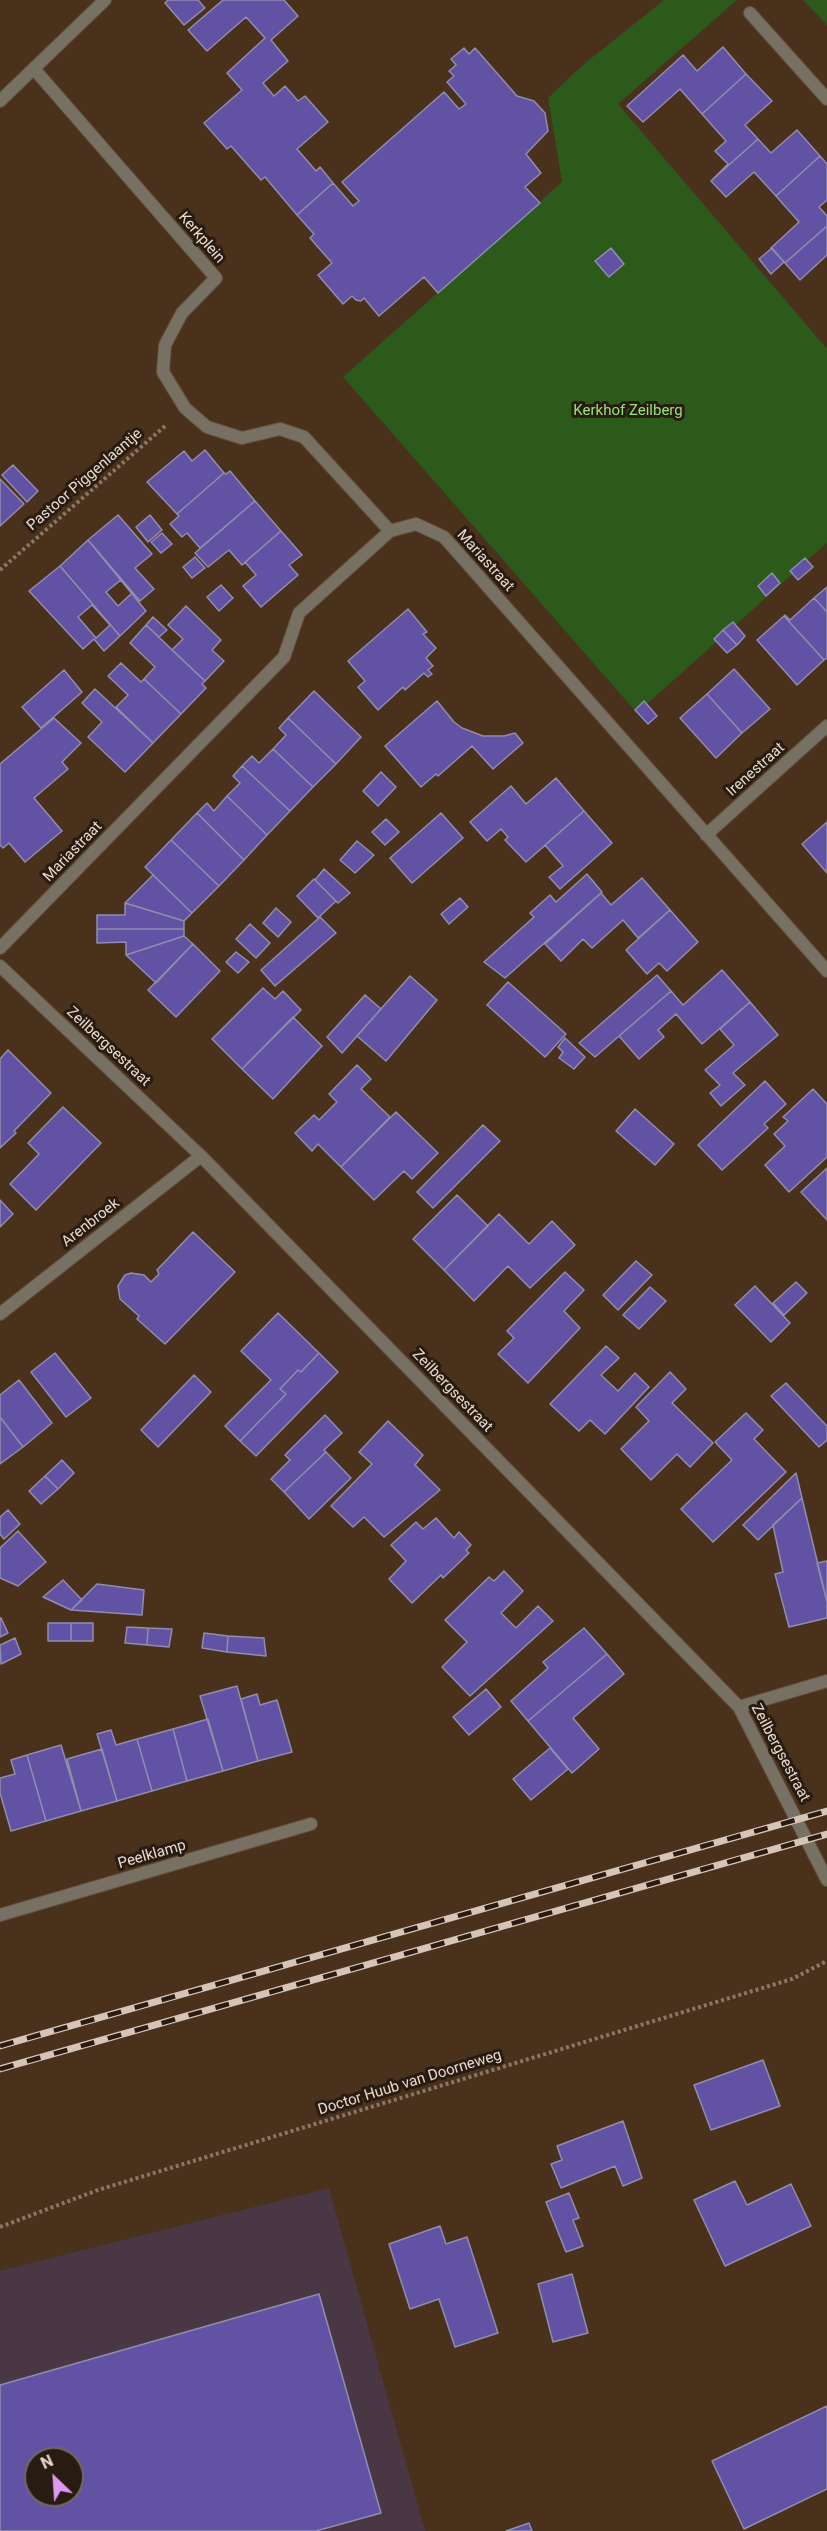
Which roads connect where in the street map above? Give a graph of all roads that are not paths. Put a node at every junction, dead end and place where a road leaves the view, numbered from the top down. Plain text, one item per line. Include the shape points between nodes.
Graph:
1 (105, 0) edge
2 (750, 13) dead end
3 (35, 70) junction
4 (827, 99) edge
5 (0, 101) edge
6 (390, 531) junction
7 (827, 726) edge
8 (706, 835) junction
9 (0, 948) edge
10 (0, 966) edge
11 (827, 970) edge
12 (201, 1156) junction
13 (0, 1314) edge
14 (827, 1681) edge
15 (739, 1707) junction
16 (312, 1824) dead end
17 (827, 1880) edge
18 (0, 1915) edge

1 - 3 street
2 - 4 street
3 - 5 street
3 - 6 street, Kerkplein via 216,278 182,312 165,345 164,372 185,408 207,427 242,438 280,429 304,437
6 - 8 street, Mariastraat via 416,524 444,537
6 - 9 street, Mariastraat via 299,613 284,657
7 - 8 street, Irenestraat
8 - 11 street, Mariastraat
10 - 12 street, Zeilbergsestraat
12 - 13 street, Arenbroek
12 - 15 street, Zeilbergsestraat
14 - 15 street
15 - 17 street, Zeilbergsestraat
16 - 18 street, Peelklamp

